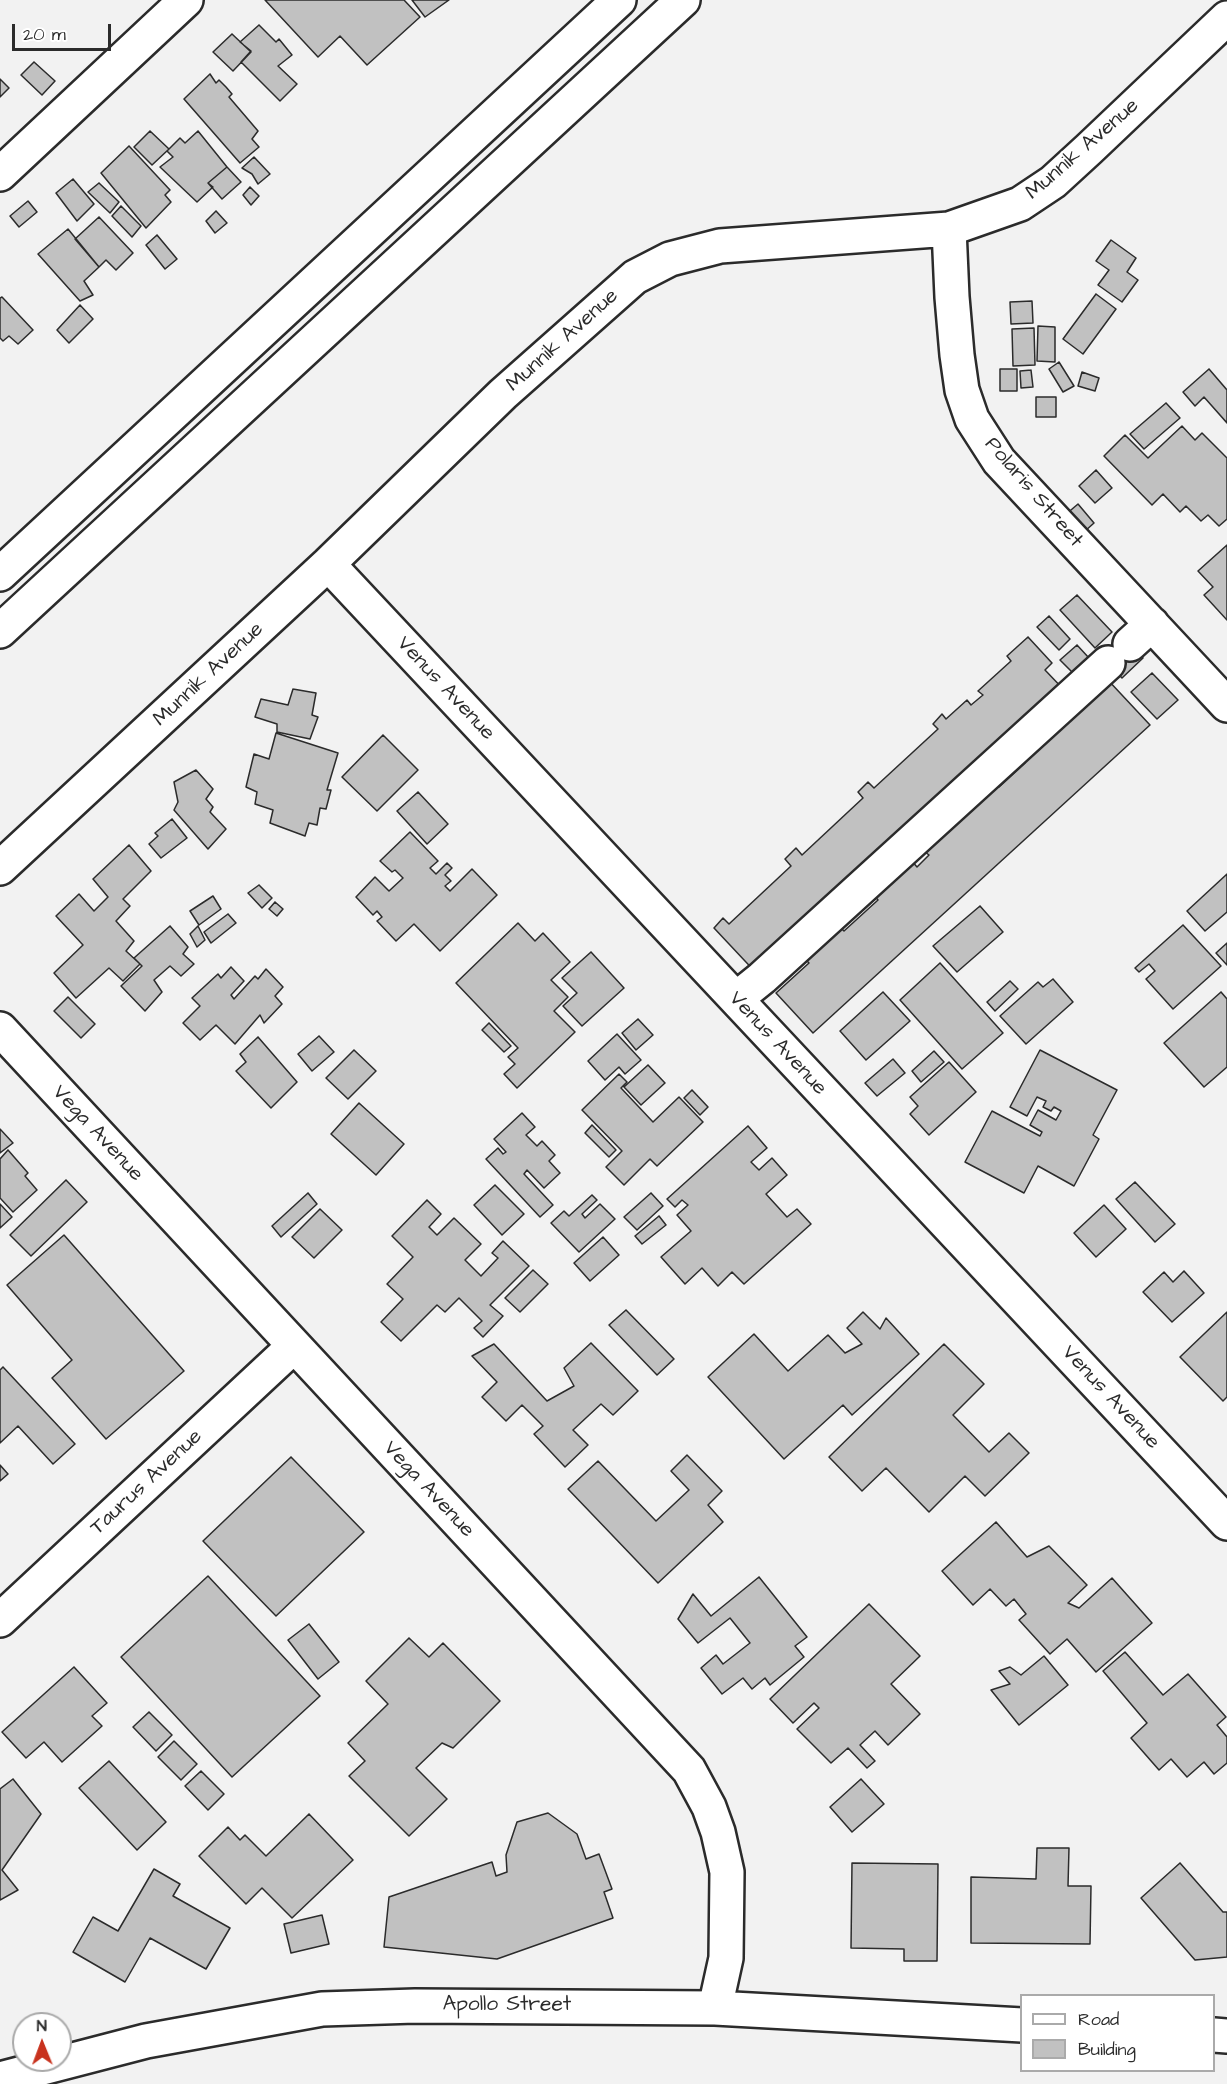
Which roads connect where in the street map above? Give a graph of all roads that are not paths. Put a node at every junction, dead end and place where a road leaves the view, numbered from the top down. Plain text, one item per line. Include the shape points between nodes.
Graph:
1 (186, 0) edge
2 (619, 0) edge
3 (683, 0) edge
4 (1227, 18) edge
5 (0, 174) edge
6 (949, 229) junction
7 (328, 564) junction
8 (0, 574) edge
9 (0, 631) edge
10 (1130, 644) junction
11 (1227, 705) edge
12 (0, 868) edge
13 (735, 999) junction
14 (0, 1029) edge
15 (294, 1346) junction
16 (1227, 1523) edge
17 (0, 1620) edge
18 (715, 2008) junction
19 (1020, 2025) edge
20 (0, 2079) edge

1 - 5 street
2 - 8 street
3 - 9 street
4 - 6 street, Munnik Avenue via 1053,182 1020,204
6 - 7 street, Munnik Avenue via 720,246 670,259 635,277 503,394
6 - 10 street, Polaris Street via 957,355 962,390 972,419 999,460 1045,512
7 - 12 street, Munnik Avenue
7 - 13 street, Venus Avenue
10 - 11 street, Polaris Street
10 - 13 street
13 - 16 street, Venus Avenue
14 - 15 street, Vega Avenue
15 - 17 street, Taurus Avenue
15 - 18 street, Vega Avenue via 689,1770 709,1807 726,1872 726,1958
18 - 19 street, Apollo Street
18 - 20 street, Apollo Street via 322,2009 146,2041

